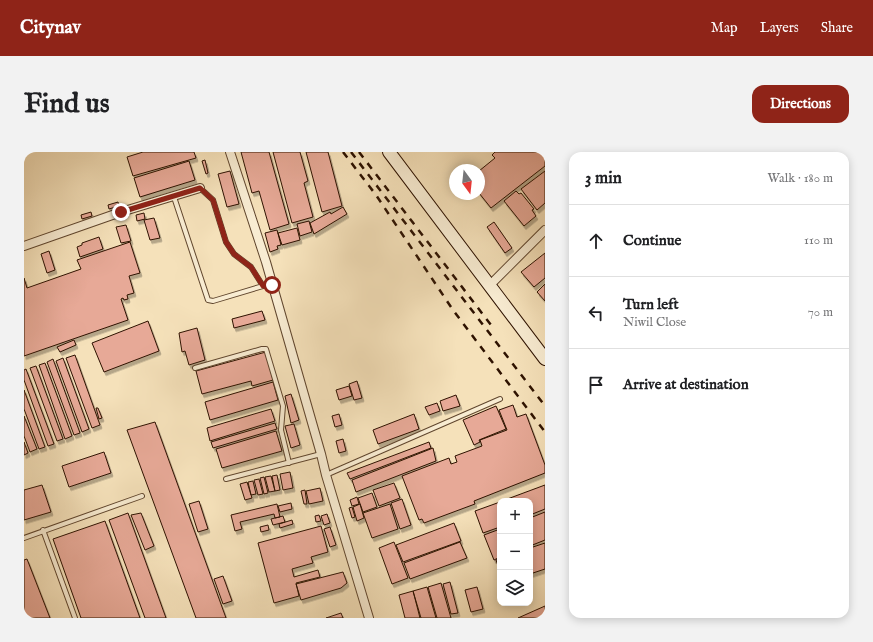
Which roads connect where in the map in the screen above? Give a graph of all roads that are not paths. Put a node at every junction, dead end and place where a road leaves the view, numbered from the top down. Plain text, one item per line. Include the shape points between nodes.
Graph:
1 (230, 152) edge
2 (389, 152) edge
3 (200, 188) joint
4 (174, 197) junction
5 (545, 230) edge
6 (24, 246) edge
7 (272, 285) junction
8 (263, 286) junction
9 (490, 286) junction
10 (544, 356) edge
11 (195, 368) dead end
12 (500, 399) dead end
13 (321, 454) junction
14 (289, 463) junction
15 (326, 475) junction
16 (226, 479) dead end
17 (142, 496) dead end
18 (43, 530) junction
19 (24, 538) edge
20 (75, 618) edge
21 (368, 618) edge

1 - 7 street
2 - 9 main road
3 - 4 street
3 - 8 lane via 213,200 226,242 234,254 251,267
4 - 6 street via 121,212
4 - 8 lane via 208,300 213,301
5 - 9 street
7 - 8 lane
7 - 13 street
9 - 10 main road
11 - 14 lane via 266,349 283,406 281,430
12 - 15 lane
13 - 14 lane
13 - 15 street
14 - 16 lane
15 - 21 street
17 - 18 lane
18 - 19 lane
18 - 20 lane

